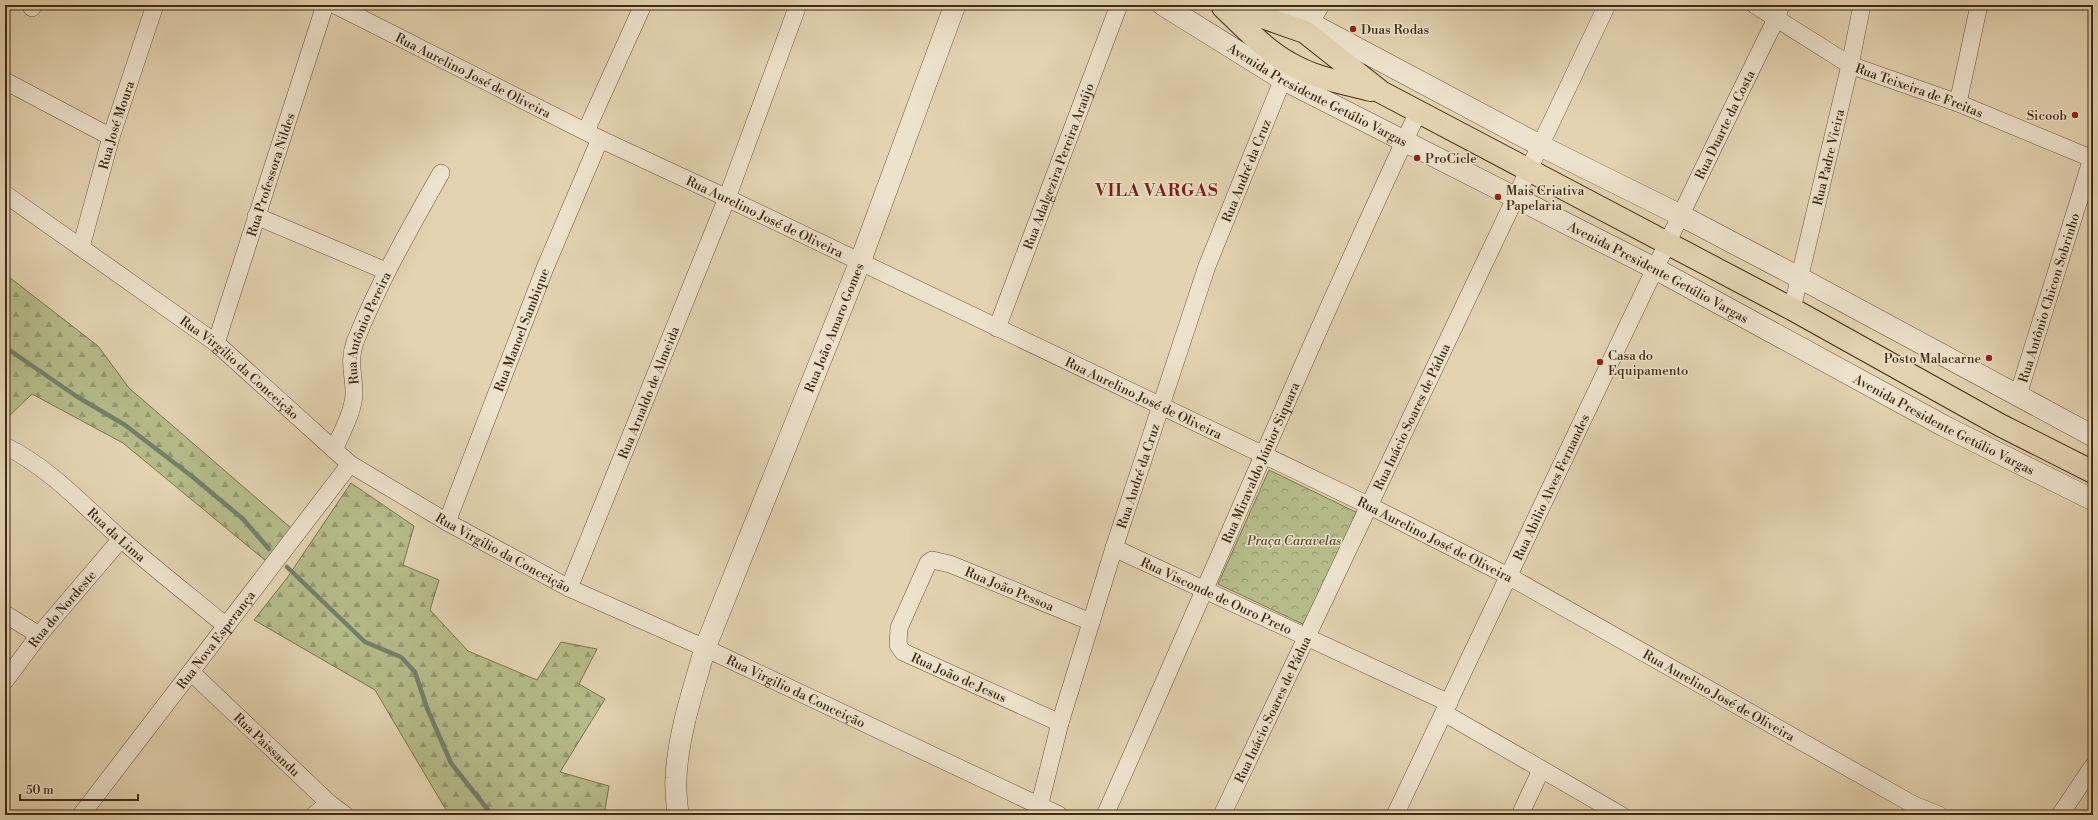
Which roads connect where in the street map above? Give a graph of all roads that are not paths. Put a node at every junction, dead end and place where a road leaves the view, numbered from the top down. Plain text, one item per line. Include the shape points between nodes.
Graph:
1 (155, 5) edge
2 (325, 5) edge
3 (335, 5) edge
4 (643, 5) edge
5 (798, 5) edge
6 (955, 5) edge
7 (1119, 5) edge
8 (1163, 5) edge
9 (1221, 5) edge
10 (1228, 5) edge
11 (1281, 5) edge
12 (1321, 5) edge
13 (1607, 5) edge
14 (1755, 5) edge
15 (1862, 5) edge
16 (1979, 5) edge
17 (1779, 12) edge
18 (1306, 31) junction
19 (1269, 49) junction
20 (1850, 65) junction
21 (1286, 71) junction
22 (1309, 72) junction
23 (5, 81) edge
24 (1381, 92) junction
25 (1958, 103) junction
26 (1418, 112) junction
27 (593, 135) junction
28 (111, 137) junction
29 (1405, 140) junction
30 (1541, 146) junction
31 (2093, 157) edge
32 (1529, 169) junction
33 (441, 173) dead end
34 (5, 194) edge
35 (1515, 197) junction
36 (727, 198) junction
37 (1680, 215) junction
38 (256, 216) junction
39 (1666, 244) junction
40 (81, 247) junction
41 (860, 262) junction
42 (1654, 268) junction
43 (386, 271) junction
44 (1800, 278) junction
45 (1792, 309) junction
46 (998, 328) junction
47 (216, 343) junction
48 (2018, 395) junction
49 (1966, 405) junction
50 (1161, 406) junction
51 (1953, 430) junction
52 (2093, 436) edge
53 (5, 446) edge
54 (334, 450) junction
55 (1263, 456) junction
56 (350, 464) junction
57 (2093, 472) edge
58 (2093, 500) edge
59 (1368, 506) junction
60 (447, 522) junction
61 (122, 539) junction
62 (1114, 548) junction
63 (928, 563) joint
64 (1510, 577) junction
65 (569, 588) junction
66 (1206, 590) junction
67 (5, 614) edge
68 (1091, 622) junction
69 (226, 626) junction
70 (39, 635) junction
71 (1307, 636) junction
72 (705, 648) junction
73 (191, 672) junction
74 (5, 681) edge
75 (1447, 708) junction
76 (1060, 723) junction
77 (2093, 766) edge
78 (1541, 770) junction
79 (329, 803) junction
80 (1039, 810) edge
81 (1910, 810) edge
82 (81, 815) edge
83 (314, 815) edge
84 (345, 815) edge
85 (678, 815) edge
86 (1059, 815) edge
87 (1105, 815) edge
88 (1222, 815) edge
89 (1395, 815) edge
90 (1520, 815) edge
91 (1621, 815) edge
92 (1939, 815) edge
93 (2060, 815) edge

1 - 28 street, Rua José Moura
2 - 38 street, Rua Professora Nildes
3 - 27 street, Rua Aurelino José de Oliveira
4 - 27 street, Rua Manoel Sambique
5 - 36 street, Rua Arnaldo de Almeida
6 - 41 street, Rua João Amaro Gomes
7 - 46 street, Rua Adalgezira Pereira Araújo
8 - 21 street, Avenida Presidente Getúlio Vargas
9 - 19 main road, Avenida Presidente Getúlio Vargas
10 - 18 main road, Avenida Presidente Getúlio Vargas
11 - 18 street, Avenida Presidente Getúlio Vargas
12 - 18 street
13 - 30 street, Rua Inácio Soares de Pádua
14 - 17 street, Rua Teixeira de Freitas
15 - 20 street, Rua Padre Vieira
16 - 25 street
17 - 20 street, Rua Teixeira de Freitas
17 - 37 street, Rua Duarte da Costa
18 - 19 main road via 1274,33
18 - 22 main road via 1319,60
18 - 24 main road, Avenida Presidente Getúlio Vargas
18 - 30 street, Avenida Presidente Getúlio Vargas
19 - 21 main road, Avenida Presidente Getúlio Vargas
20 - 25 street, Rua Teixeira de Freitas
20 - 44 street, Rua Padre Vieira
21 - 22 main road, Avenida Presidente Getúlio Vargas
21 - 29 street, Avenida Presidente Getúlio Vargas
21 - 50 street, Rua André da Cruz via 1207,266
22 - 24 main road, Avenida Presidente Getúlio Vargas
23 - 28 street
24 - 26 main road, Avenida Presidente Getúlio Vargas
25 - 31 street, Rua Teixeira de Freitas
26 - 29 street, Rua Miravaldo Júnior Siquara
26 - 32 main road, Avenida Presidente Getúlio Vargas
27 - 36 street, Rua Aurelino José de Oliveira
27 - 60 street, Rua Manoel Sambique via 545,268
28 - 40 street, Rua José Moura
29 - 35 street, Avenida Presidente Getúlio Vargas
29 - 55 street, Rua Miravaldo Júnior Siquara
30 - 32 street, Rua Inácio Soares de Pádua
30 - 37 street, Avenida Presidente Getúlio Vargas
31 - 48 street, Rua Antônio Chicon Sobrinho
32 - 35 street, Rua Inácio Soares de Pádua
32 - 39 main road, Avenida Presidente Getúlio Vargas
33 - 43 street
34 - 40 street, Rua Virgilio da Conceição
35 - 42 street, Avenida Presidente Getúlio Vargas
35 - 59 street, Rua Inácio Soares de Pádua
36 - 41 street, Rua Aurelino José de Oliveira
36 - 65 street, Rua Arnaldo de Almeida
37 - 39 street, Rua Duarte da Costa
37 - 44 street, Avenida Presidente Getúlio Vargas
38 - 43 street, Rua Antônio Pereira
38 - 47 street, Rua Professora Nildes
39 - 42 street, Rua Abilio Alves Fernandes
39 - 45 main road, Avenida Presidente Getúlio Vargas
40 - 47 street, Rua Virgilio da Conceição
41 - 46 street, Rua Aurelino José de Oliveira
41 - 72 street, Rua João Amaro Gomes
42 - 51 street, Avenida Presidente Getúlio Vargas
42 - 64 street, Rua Abilio Alves Fernandes
43 - 54 street, Rua Antônio Pereira via 355,342 351,375 354,394
44 - 45 street, Rua Padre Vieira
44 - 48 street, Avenida Presidente Getúlio Vargas
45 - 49 main road, Avenida Presidente Getúlio Vargas
46 - 50 street, Rua Aurelino José de Oliveira
47 - 54 street, Rua Virgilio da Conceição
48 - 52 street, Avenida Presidente Getúlio Vargas
49 - 51 street
49 - 57 main road, Avenida Presidente Getúlio Vargas
50 - 55 street, Rua Aurelino José de Oliveira
50 - 62 street, Rua André da Cruz
51 - 58 street, Avenida Presidente Getúlio Vargas
53 - 61 street, Rua da Lima via 50,474
54 - 56 street, Rua Virgilio da Conceição
55 - 59 street, Rua Aurelino José de Oliveira
55 - 66 street, Rua Miravaldo Júnior Siquara
56 - 60 street, Rua Virgilio da Conceição
56 - 69 street, Rua Nova Esperança
59 - 64 street, Rua Aurelino José de Oliveira
59 - 71 street, Rua Inácio Soares de Pádua
60 - 65 street, Rua Virgilio da Conceição
61 - 69 street, Rua da Lima
61 - 70 street, Rua do Nordeste
62 - 66 street, Rua Visconde de Ouro Preto
62 - 68 street, Rua André da Cruz
63 - 68 street, Rua João Pessoa via 932,560 945,562
63 - 76 street, Rua João de Jesus via 899,628 898,645 903,652
64 - 75 street, Rua Abilio Alves Fernandes
64 - 81 street, Rua Aurelino José de Oliveira
65 - 72 street, Rua Virgilio da Conceição
66 - 71 street, Rua Visconde de Ouro Preto
66 - 87 street, Rua Miravaldo Júnior Siquara
67 - 70 street
68 - 76 street, Rua André da Cruz
69 - 73 street, Rua Nova Esperança
70 - 74 street, Rua do Nordeste
71 - 75 street, Rua Visconde de Ouro Preto
71 - 88 street, Rua Inácio Soares de Pádua
72 - 80 street, Rua Virgilio da Conceição
72 - 85 street, Rua João Amaro Gomes via 677,759
73 - 79 street, Rua Paissandu
73 - 82 street, Rua Nova Esperança
75 - 78 street, Rua Visconde de Ouro Preto
75 - 89 street, Rua Abilio Alves Fernandes
76 - 80 street, Rua André da Cruz
77 - 93 street
78 - 90 street
78 - 91 street, Rua Visconde de Ouro Preto
79 - 83 street
79 - 84 street, Rua Paissandu
80 - 86 street, Rua Virgilio da Conceição
81 - 92 street, Rua Aurelino José de Oliveira

